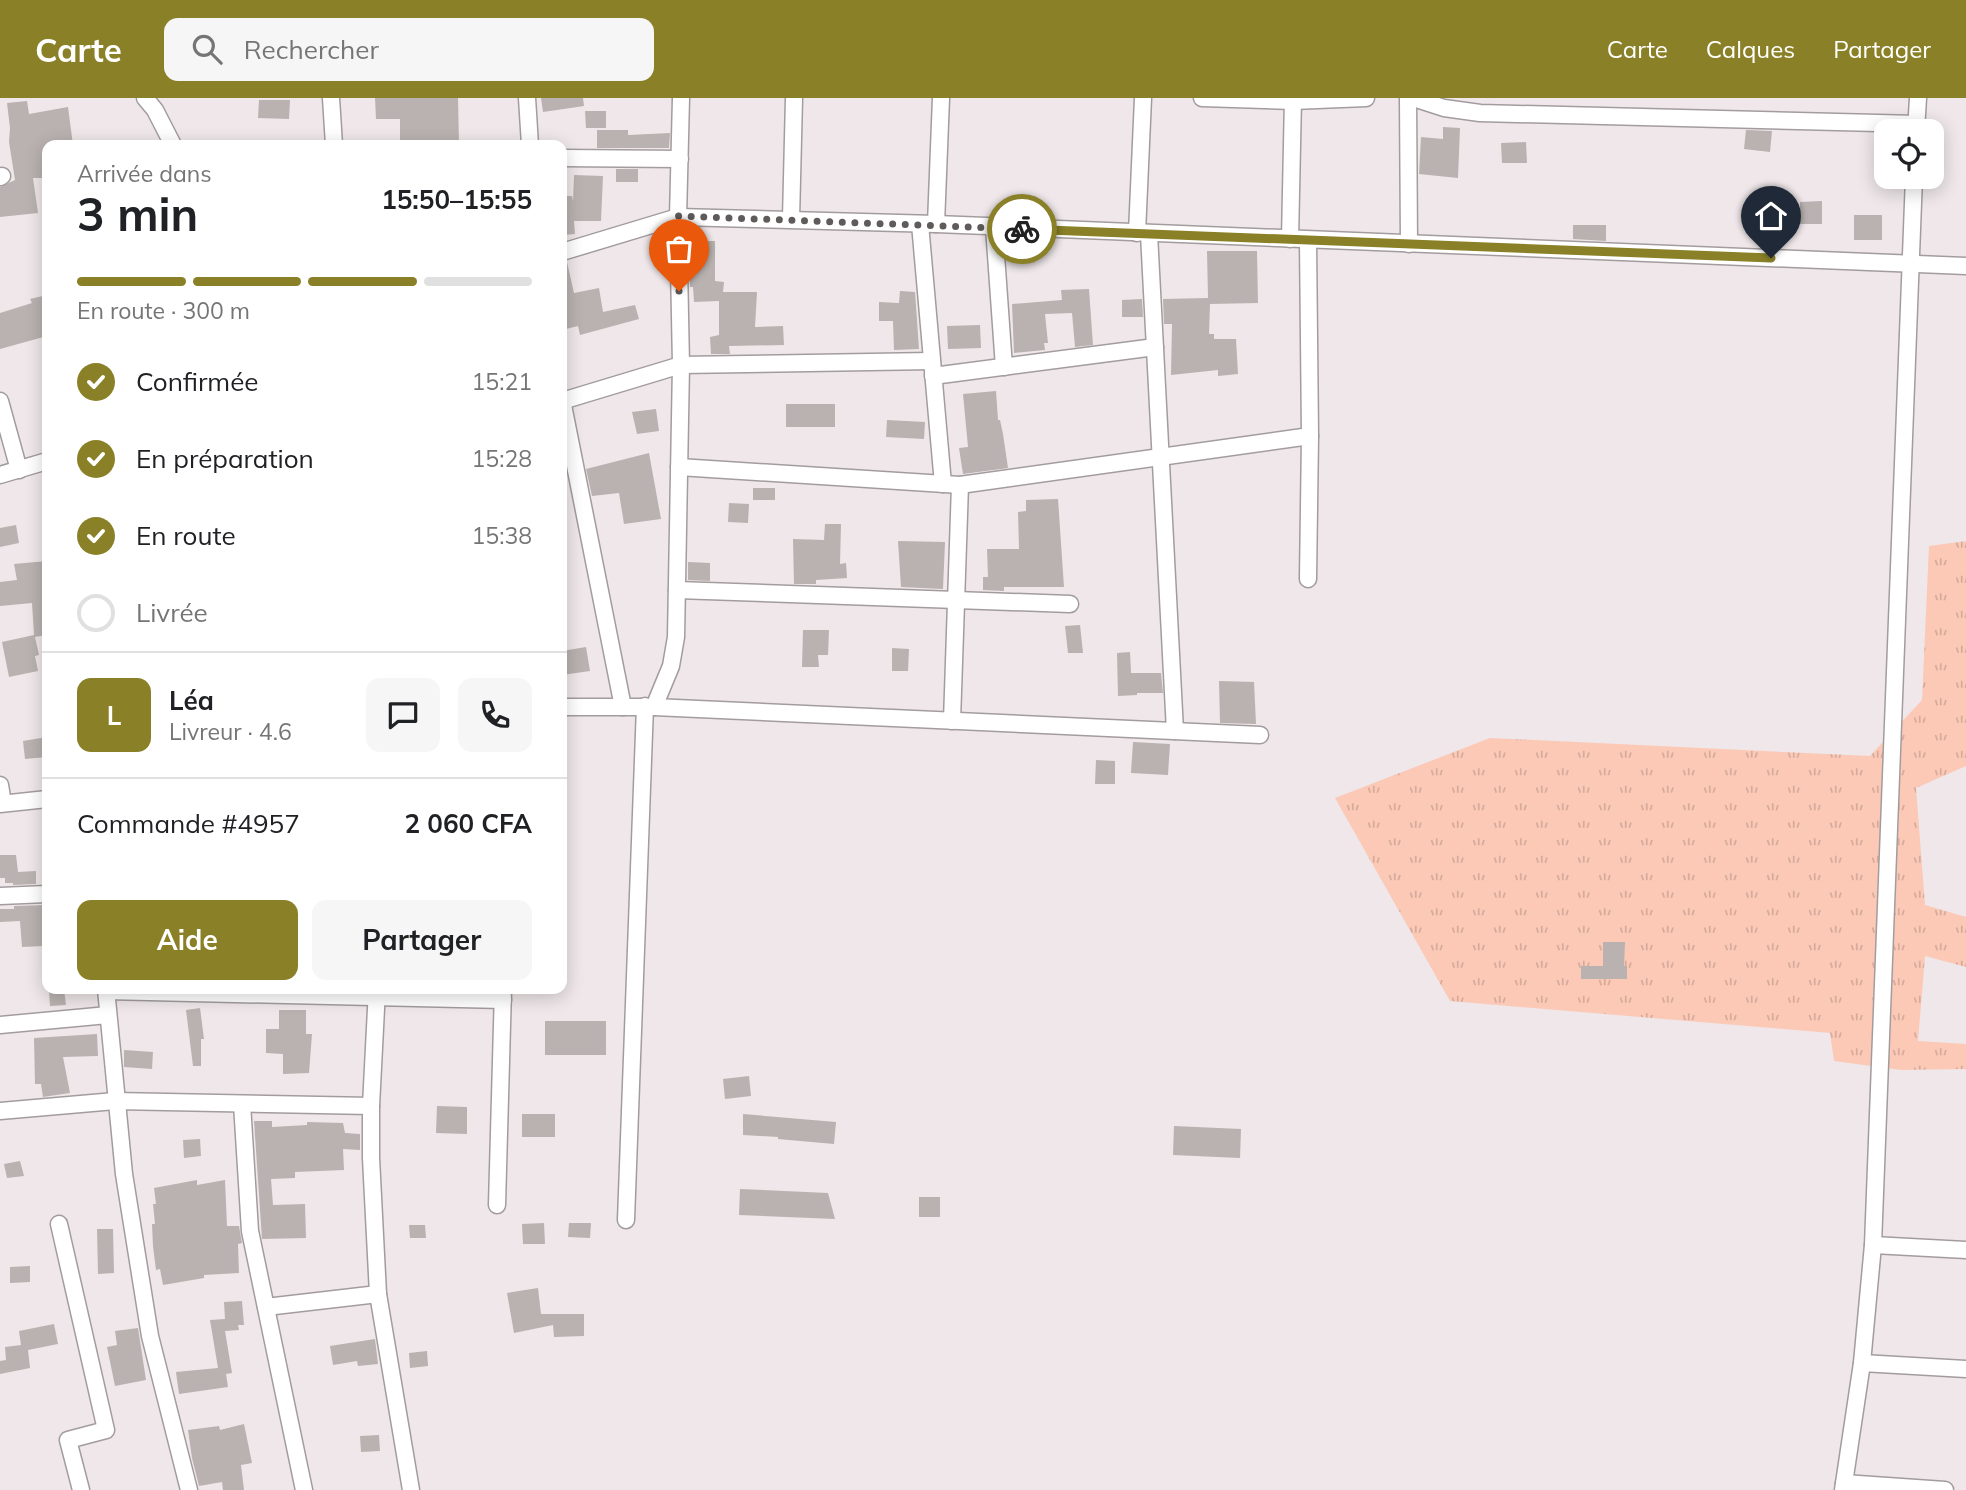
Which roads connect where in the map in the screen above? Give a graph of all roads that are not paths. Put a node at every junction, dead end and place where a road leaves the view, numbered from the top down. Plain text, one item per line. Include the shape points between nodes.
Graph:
1 (145, 98) edge
2 (331, 98) edge
3 (527, 98) edge
4 (681, 98) edge
5 (794, 98) edge
6 (941, 98) edge
7 (1143, 98) edge
8 (1202, 98) edge
9 (1366, 98) edge
10 (1410, 98) edge
11 (1918, 98) edge
12 (1293, 99) edge
13 (1917, 119) edge
14 (1874, 127) edge
15 (170, 140) edge
16 (334, 140) edge
17 (530, 140) edge
18 (567, 159) edge
19 (680, 159) junction
20 (1914, 189) edge
21 (678, 216) junction
22 (791, 219) junction
23 (928, 224) junction
24 (994, 227) junction
25 (1143, 233) junction
26 (1290, 239) junction
27 (1308, 241) junction
28 (1409, 244) junction
29 (567, 250) edge
30 (1911, 264) junction
31 (1966, 266) edge
32 (1155, 347) junction
33 (681, 365) junction
34 (1004, 367) junction
35 (932, 369) junction
36 (567, 399) edge
37 (0, 401) edge
38 (567, 425) edge
39 (1310, 436) junction
40 (1161, 457) junction
41 (42, 463) edge
42 (679, 467) junction
43 (19, 470) junction
44 (0, 475) edge
45 (943, 484) junction
46 (960, 485) junction
47 (1308, 579) dead end
48 (677, 590) junction
49 (956, 600) junction
50 (1070, 604) dead end
51 (623, 706) junction
52 (649, 706) junction
53 (567, 707) edge
54 (952, 721) junction
55 (1175, 731) junction
56 (1260, 735) dead end
57 (0, 785) edge
58 (42, 800) edge
59 (2, 804) edge
60 (42, 894) edge
61 (0, 896) edge
62 (106, 994) edge
63 (376, 994) edge
64 (440, 994) edge
65 (503, 995) edge
66 (108, 1015) junction
67 (0, 1025) edge
68 (115, 1101) junction
69 (242, 1104) junction
70 (371, 1106) junction
71 (0, 1111) edge
72 (497, 1205) dead end
73 (626, 1220) dead end
74 (59, 1224) dead end
75 (1873, 1245) junction
76 (1966, 1250) edge
77 (378, 1294) junction
78 (266, 1307) junction
79 (1862, 1363) junction
80 (1966, 1369) edge
81 (1843, 1487) edge
82 (81, 1490) edge
83 (189, 1490) edge
84 (304, 1490) edge
85 (411, 1490) edge
86 (1945, 1490) edge

1 - 15 street
2 - 16 street
3 - 17 street
4 - 19 street
5 - 22 street
6 - 23 street
7 - 25 street
8 - 12 street
9 - 12 street
10 - 14 street via 1480,113
10 - 28 street
11 - 13 street
12 - 26 street
18 - 19 street
19 - 21 street
20 - 30 street
21 - 22 street
21 - 29 street
21 - 33 street
22 - 23 street
23 - 24 street
23 - 35 street
24 - 25 street
24 - 34 street
25 - 26 street
25 - 32 street
26 - 27 street
27 - 28 street
27 - 39 street
28 - 30 street
30 - 31 street
30 - 75 street
32 - 34 street
32 - 40 street
33 - 35 street
33 - 36 street
33 - 42 street
34 - 35 street
35 - 45 street
37 - 43 street
38 - 51 street
39 - 40 street
39 - 47 street
40 - 46 street
40 - 55 street
41 - 43 street
42 - 45 street
42 - 48 street
43 - 44 street
45 - 46 street
46 - 49 street
48 - 49 street
48 - 52 street via 674,655
49 - 50 street
49 - 54 street
51 - 52 street
51 - 53 street
52 - 54 street
52 - 73 street
54 - 55 street
55 - 56 street
57 - 59 street
58 - 59 street
60 - 61 street
62 - 66 street
63 - 70 street
64 - 65 street
65 - 72 street
66 - 67 street
66 - 68 street
68 - 69 street
68 - 71 street
68 - 83 street via 150,1336
69 - 70 street
69 - 78 street via 250,1231
70 - 77 street
74 - 82 street via 106,1430 68,1440
75 - 76 street
75 - 79 street
77 - 78 street
77 - 85 street
78 - 84 street
79 - 80 street
79 - 81 street
81 - 86 street

